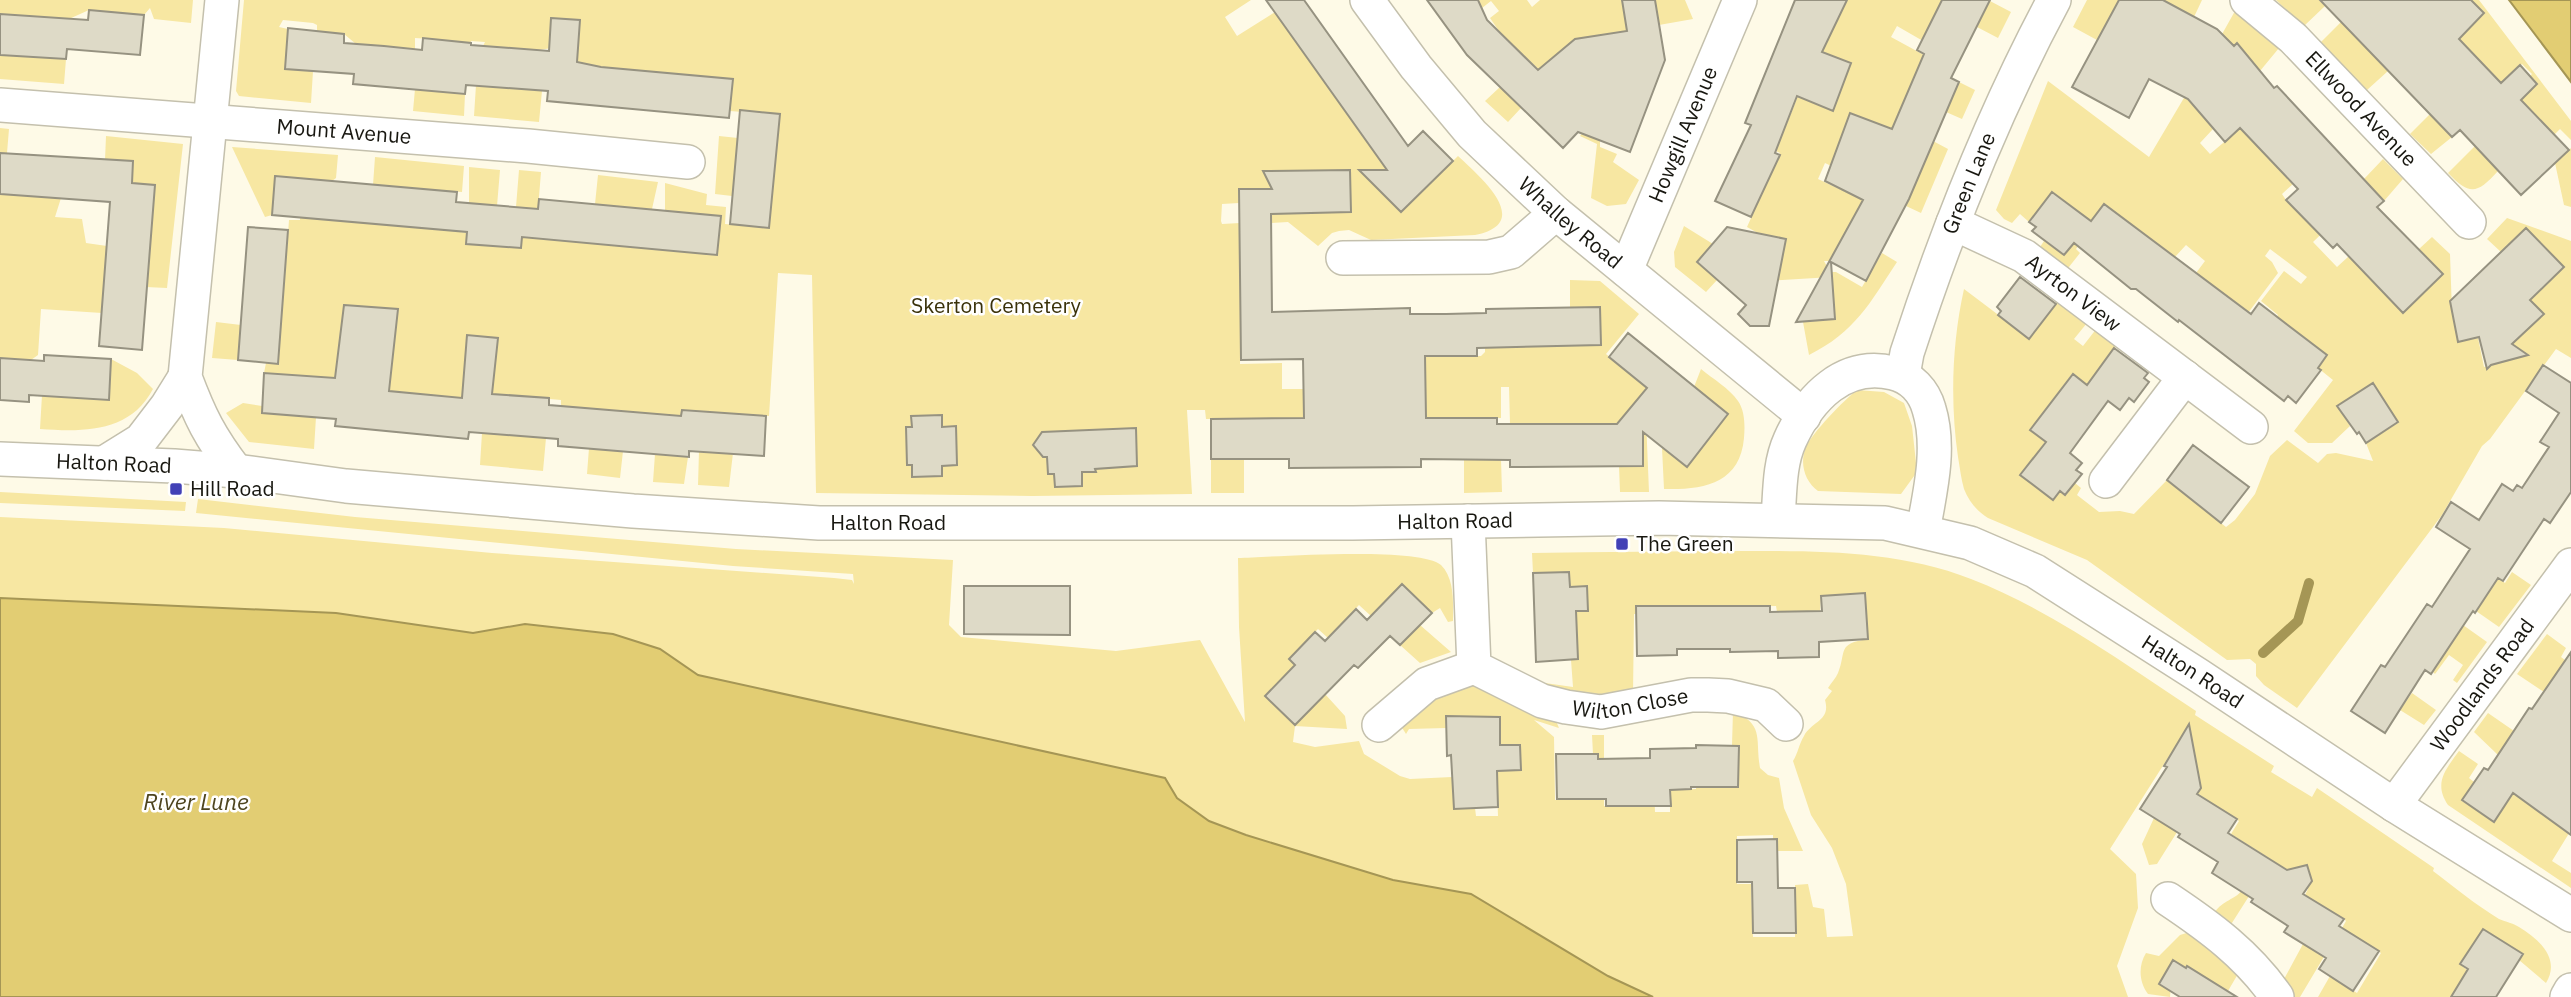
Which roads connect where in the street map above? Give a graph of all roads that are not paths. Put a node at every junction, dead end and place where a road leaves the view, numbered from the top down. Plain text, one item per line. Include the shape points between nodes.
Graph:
1 (222, 0) edge
2 (1367, 0) edge
3 (1740, 0) edge
4 (2054, 0) edge
5 (2247, 0) edge
6 (0, 105) edge
7 (209, 120) junction
8 (688, 162) dead end
9 (1556, 213) junction
10 (2469, 222) dead end
11 (1952, 223) junction
12 (1343, 258) dead end
13 (1626, 270) junction
14 (1903, 375) junction
15 (185, 377) junction
16 (2185, 377) junction
17 (1804, 416) junction
18 (2251, 428) dead end
19 (0, 459) edge
20 (104, 463) junction
21 (236, 471) junction
22 (2106, 481) dead end
23 (1779, 519) junction
24 (1468, 522) junction
25 (1923, 531) junction
26 (2571, 565) edge
27 (1474, 667) junction
28 (1379, 724) dead end
29 (1786, 724) dead end
30 (2394, 804) junction
31 (2168, 899) dead end
32 (2571, 915) edge
33 (2571, 990) edge
34 (2277, 997) edge
35 (2567, 997) edge

1 - 7 street
2 - 9 street, Whalley Road via 1472,134
3 - 13 street, Howgill Avenue
4 - 11 street, Green Lane
5 - 10 street, Ellwood Avenue via 2293,38
6 - 7 street, Mount Avenue
7 - 8 street, Mount Avenue
7 - 15 street
9 - 12 street via 1511,252 1489,257
9 - 13 street, Whalley Road
11 - 14 street, Green Lane
11 - 16 street, Ayrton View via 2024,256
13 - 17 street, Whalley Road
14 - 17 street via 1867,370 1853,373 1824,391
14 - 25 street via 1923,395 1934,435
15 - 20 street via 141,440
15 - 21 street via 214,443
16 - 18 street, Ayrton View
16 - 22 street
17 - 23 street via 1785,455
19 - 20 street, Halton Road
20 - 21 street, Halton Road
21 - 24 street, Halton Road via 346,486 819,523
23 - 24 street, Halton Road
23 - 25 street, Halton Road via 1885,523
24 - 27 street
25 - 30 street, Halton Road via 1970,543 2035,571
26 - 30 street, Woodlands Road
27 - 28 street via 1427,684
27 - 29 street, Wilton Close via 1542,701 1566,707 1601,712 1690,695 1728,696 1766,705
30 - 32 street, Halton Road
31 - 34 street via 2241,952
33 - 35 street

